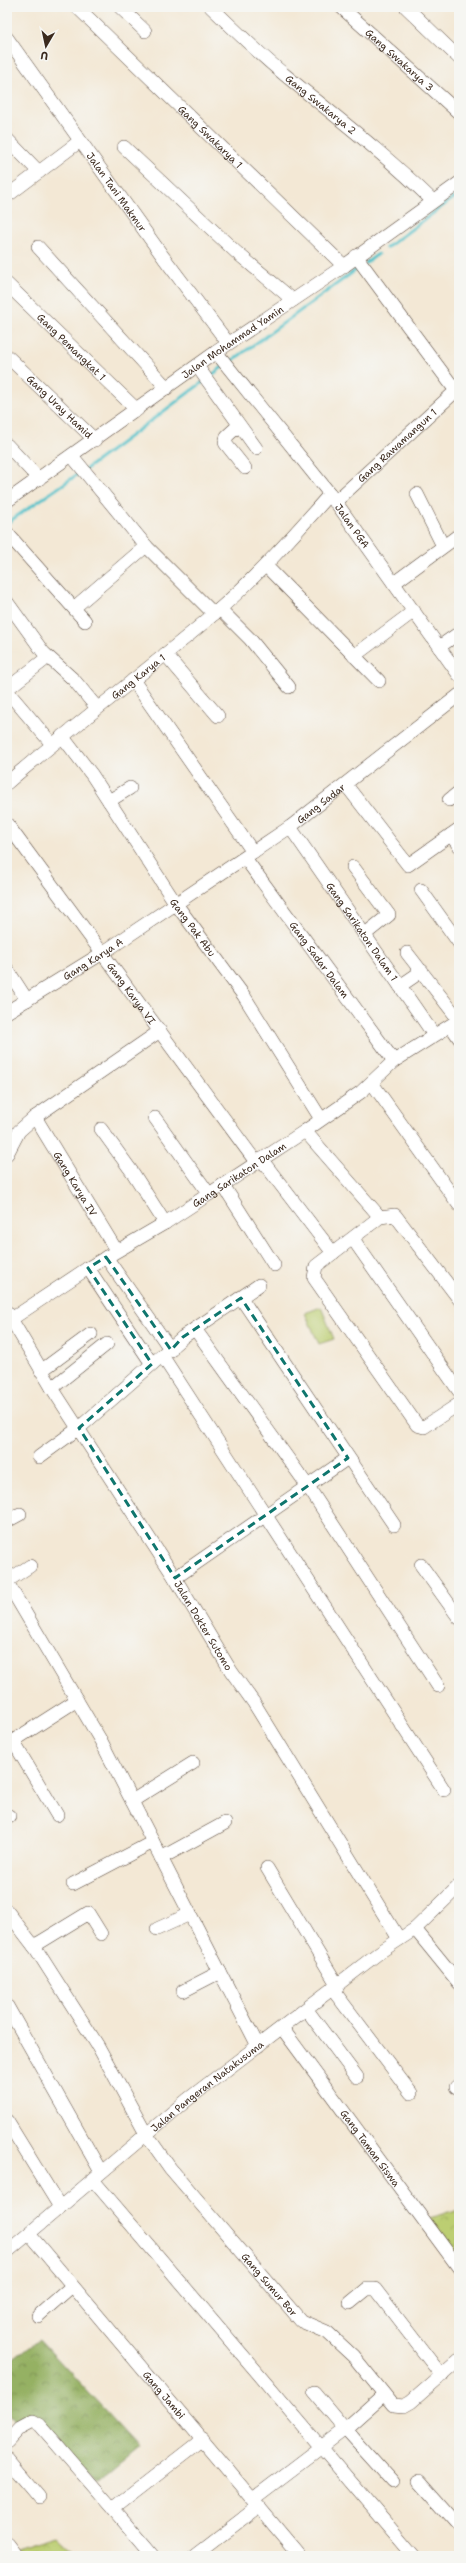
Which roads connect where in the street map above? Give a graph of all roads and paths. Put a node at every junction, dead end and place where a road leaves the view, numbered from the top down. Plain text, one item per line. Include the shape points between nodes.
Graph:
1 (77, 7) edge
2 (120, 7) edge
3 (211, 7) edge
4 (340, 7) edge
5 (406, 7) edge
6 (145, 30) dead end
7 (7, 38) edge
8 (459, 58) edge
9 (459, 113) edge
10 (7, 139) edge
11 (80, 141) junction
12 (124, 147) dead end
13 (39, 172) junction
14 (459, 183) edge
15 (7, 196) edge
16 (433, 201) junction
17 (38, 247) dead end
18 (356, 257) junction
19 (344, 266) junction
20 (7, 284) edge
21 (293, 300) junction
22 (228, 343) junction
23 (216, 352) junction
24 (7, 356) edge
25 (197, 366) junction
26 (167, 388) junction
27 (458, 390) edge
28 (136, 410) junction
29 (238, 426) junction
30 (95, 440) junction
31 (7, 445) edge
32 (256, 448) dead end
33 (73, 456) junction
34 (245, 468) dead end
35 (39, 479) junction
36 (417, 494) dead end
37 (332, 498) junction
38 (7, 501) edge
39 (459, 535) edge
40 (11, 538) edge
41 (146, 546) junction
42 (443, 546) junction
43 (266, 566) junction
44 (394, 583) junction
45 (7, 602) edge
46 (75, 608) junction
47 (217, 611) junction
48 (414, 611) junction
49 (85, 621) dead end
50 (459, 633) edge
51 (439, 647) junction
52 (45, 654) junction
53 (165, 654) junction
54 (354, 656) junction
55 (459, 675) edge
56 (133, 680) junction
57 (379, 681) dead end
58 (289, 687) dead end
59 (7, 690) edge
60 (459, 695) edge
61 (97, 708) junction
62 (218, 716) dead end
63 (57, 740) junction
64 (7, 783) edge
65 (346, 785) junction
66 (130, 788) dead end
67 (109, 800) junction
68 (7, 824) edge
69 (290, 827) junction
70 (455, 832) edge
71 (459, 846) edge
72 (249, 855) junction
73 (353, 867) dead end
74 (421, 890) dead end
75 (176, 904) junction
76 (364, 934) junction
77 (459, 943) edge
78 (407, 953) dead end
79 (101, 954) junction
80 (7, 969) edge
81 (422, 971) junction
82 (400, 986) junction
83 (27, 1000) junction
84 (7, 1012) edge
85 (456, 1022) edge
86 (160, 1031) junction
87 (434, 1035) junction
88 (459, 1038) edge
89 (394, 1061) junction
90 (372, 1083) junction
91 (35, 1117) junction
92 (155, 1118) dead end
93 (322, 1119) junction
94 (101, 1129) dead end
95 (305, 1131) junction
96 (7, 1154) edge
97 (259, 1160) junction
98 (222, 1185) junction
99 (209, 1194) junction
100 (459, 1205) edge
101 (380, 1217) junction
102 (165, 1223) junction
103 (353, 1239) junction
104 (111, 1253) junction
105 (333, 1253) junction
106 (274, 1265) dead end
107 (88, 1268) junction
108 (259, 1285) dead end
109 (241, 1298) junction
110 (459, 1299) edge
111 (9, 1318) edge
112 (194, 1329) junction
113 (91, 1334) dead end
114 (107, 1344) dead end
115 (167, 1353) junction
116 (152, 1364) junction
117 (41, 1371) junction
118 (52, 1388) junction
119 (459, 1391) edge
120 (459, 1406) edge
121 (79, 1428) junction
122 (39, 1457) dead end
123 (348, 1458) junction
124 (307, 1485) junction
125 (20, 1514) dead end
126 (264, 1514) junction
127 (7, 1521) edge
128 (394, 1525) dead end
129 (421, 1565) dead end
130 (30, 1566) dead end
131 (175, 1578) junction
132 (7, 1582) edge
133 (459, 1618) edge
134 (438, 1686) dead end
135 (77, 1700) junction
136 (193, 1763) dead end
137 (444, 1790) dead end
138 (132, 1801) junction
139 (57, 1815) dead end
140 (225, 1823) dead end
141 (153, 1842) junction
142 (161, 1858) junction
143 (267, 1868) dead end
144 (73, 1884) dead end
145 (459, 1886) edge
146 (7, 1911) edge
147 (190, 1914) junction
148 (157, 1929) dead end
149 (415, 1929) junction
150 (101, 1934) dead end
151 (399, 1939) junction
152 (34, 1946) junction
153 (220, 1972) junction
154 (459, 1983) edge
155 (336, 1988) junction
156 (183, 1991) dead end
157 (7, 2006) edge
158 (307, 2010) junction
159 (282, 2028) junction
160 (258, 2046) junction
161 (357, 2077) dead end
162 (410, 2093) dead end
163 (7, 2121) edge
164 (146, 2134) junction
165 (97, 2176) junction
166 (60, 2207) junction
167 (29, 2234) junction
168 (7, 2252) edge
169 (459, 2268) edge
170 (72, 2286) junction
171 (350, 2302) dead end
172 (38, 2316) dead end
173 (459, 2362) edge
174 (442, 2376) junction
175 (314, 2392) dead end
176 (383, 2395) junction
177 (345, 2428) junction
178 (203, 2439) junction
179 (7, 2442) edge
180 (322, 2447) junction
181 (7, 2459) edge
182 (419, 2481) dead end
183 (393, 2482) dead end
184 (39, 2497) dead end
185 (256, 2503) junction
186 (113, 2509) junction
187 (459, 2526) edge
188 (7, 2544) edge
189 (16, 2556) edge
190 (153, 2556) edge
191 (194, 2556) edge
192 (300, 2556) edge
193 (414, 2556) edge

1 - 19 street, Gang Swakarya 1
2 - 6 street
3 - 16 street, Gang Swakarya 2 via 284,74 349,124
4 - 9 street, Gang Swakarya 3
5 - 8 street
7 - 11 street, Jalan Tani Makmur
10 - 13 street
11 - 13 street
11 - 22 street, Jalan Tani Makmur
12 - 21 street via 236,252
13 - 15 street
14 - 16 street, Jalan Mohammad Yamin
16 - 18 street, Jalan Mohammad Yamin
17 - 26 street
18 - 19 street, Jalan Mohammad Yamin
18 - 27 street
19 - 21 street, Jalan Mohammad Yamin
20 - 28 street, Gang Pemangkat 1
21 - 22 street, Jalan Mohammad Yamin
22 - 23 street, Jalan Mohammad Yamin
23 - 25 street, Jalan Mohammad Yamin
23 - 37 street, Jalan PGA
24 - 30 street, Gang Uray Hamid
25 - 26 street, Jalan Mohammad Yamin
25 - 29 street
26 - 28 street, Jalan Mohammad Yamin
27 - 37 street, Gang Rawamangun 1
28 - 30 street, Jalan Mohammad Yamin
29 - 32 street
29 - 34 street via 227,436 225,443
30 - 33 street, Jalan Mohammad Yamin
31 - 35 street
33 - 35 street, Jalan Mohammad Yamin
33 - 41 street
35 - 38 street, Jalan Mohammad Yamin
36 - 42 street
37 - 43 street, Gang Rawamangun 1
37 - 44 street, Jalan PGA
39 - 42 street
40 - 46 street
41 - 46 street
41 - 47 street
42 - 44 street
43 - 47 street, Gang Karya 1
43 - 54 street
44 - 48 street, Jalan PGA
45 - 52 street
46 - 49 street
47 - 53 street, Gang Karya 1
47 - 58 street via 250,639
48 - 51 street, Jalan PGA
48 - 54 street
50 - 51 street
51 - 55 street, Jalan PGA
52 - 59 street via 43,661
52 - 61 street via 74,680
53 - 56 street, Gang Karya 1
53 - 62 street
54 - 57 street
56 - 61 street, Gang Karya 1
56 - 72 street, Gang Sadar Dalam
59 - 63 street, Gang Pak Abu
60 - 65 street, Gang Sadar
61 - 63 street, Gang Karya 1
63 - 64 street, Gang Karya 1
63 - 67 street, Gang Pak Abu
65 - 69 street, Gang Sadar
65 - 70 street via 408,865
66 - 67 street
67 - 75 street, Gang Pak Abu
68 - 79 street, Gang Karya VI
69 - 72 street, Gang Sadar
69 - 76 street, Gang Sarikaton Dalam 1
70 - 71 street
72 - 75 street, Gang Sadar
72 - 89 street, Gang Sadar Dalam
73 - 76 street via 389,915
74 - 77 street
75 - 79 street, Gang Karya A
75 - 93 street, Gang Pak Abu via 244,996
76 - 82 street, Gang Sarikaton Dalam 1
78 - 81 street
79 - 83 street, Gang Karya A
79 - 86 street, Gang Karya VI
80 - 83 street
81 - 82 street
81 - 85 street
82 - 87 street, Gang Sarikaton Dalam 1
83 - 84 street, Gang Karya A
85 - 87 street, Gang Sarikaton Dalam
85 - 88 street
86 - 91 street
86 - 97 street, Gang Karya VI
87 - 89 street, Gang Sarikaton Dalam
89 - 90 street, Gang Sarikaton Dalam via 379,1073
90 - 93 street, Gang Sarikaton Dalam
90 - 100 street
91 - 96 street via 19,1131
91 - 104 street, Gang Karya IV
92 - 99 street
93 - 95 street, Gang Sarikaton Dalam
94 - 102 street
95 - 97 street, Gang Sarikaton Dalam
95 - 101 street
97 - 98 street, Gang Sarikaton Dalam
97 - 105 street, Gang Karya VI
98 - 99 street, Gang Sarikaton Dalam
98 - 106 street
99 - 102 street, Gang Sarikaton Dalam
101 - 103 street
101 - 110 street via 392,1214 399,1218
102 - 104 street, Gang Sarikaton Dalam
103 - 105 street
103 - 119 street
104 - 107 street, Gang Sarikaton Dalam
104 - 115 street, Gang Karya IV
105 - 120 street via 316,1266 314,1278 417,1425 424,1427
107 - 111 street, Gang Sarikaton Dalam
107 - 116 street
108 - 109 street
109 - 112 street
109 - 123 street
111 - 117 street, Jalan Dokter Sutomo
112 - 115 street
112 - 124 street
113 - 117 street
114 - 118 street
115 - 116 street
115 - 126 street, Gang Karya IV
116 - 121 street
117 - 118 street, Jalan Dokter Sutomo
118 - 121 street, Jalan Dokter Sutomo
121 - 122 street
121 - 131 street, Jalan Dokter Sutomo
123 - 124 street
123 - 128 street
124 - 126 street
124 - 134 street
125 - 127 street
126 - 131 street
126 - 137 street, Gang Karya IV
129 - 133 street
130 - 132 street
131 - 151 street, Jalan Dokter Sutomo
132 - 135 street
135 - 138 street
135 - 139 street via 13,1742
136 - 138 street
138 - 141 street
140 - 142 street
141 - 142 street
141 - 144 street
142 - 147 street
143 - 155 street
145 - 149 street, Jalan Pangeran Natakusuma
146 - 152 street, Gang Sumur Bor
147 - 148 street
147 - 153 street
149 - 151 street, Jalan Pangeran Natakusuma
149 - 154 street
150 - 152 street via 88,1913
151 - 155 street, Jalan Pangeran Natakusuma
152 - 164 street, Gang Sumur Bor via 98,2046
153 - 156 street
153 - 160 street
155 - 158 street, Jalan Pangeran Natakusuma
155 - 162 street
157 - 165 street
158 - 159 street, Jalan Pangeran Natakusuma
158 - 161 street
159 - 160 street, Jalan Pangeran Natakusuma
159 - 169 street, Gang Taman Siswa
160 - 164 street, Jalan Pangeran Natakusuma
163 - 166 street
164 - 165 street, Jalan Pangeran Natakusuma
164 - 176 street, Gang Sumur Bor via 170,2168 301,2321 327,2332 354,2357
165 - 166 street, Jalan Pangeran Natakusuma
165 - 180 street
166 - 167 street, Jalan Pangeran Natakusuma
167 - 168 street, Jalan Pangeran Natakusuma
167 - 170 street, Gang Jambi
170 - 172 street
170 - 178 street, Gang Jambi
171 - 174 street via 367,2289 375,2289
173 - 174 street
174 - 176 street, Gang Sumur Bor via 404,2406 393,2406
175 - 177 street
176 - 177 street
177 - 180 street
177 - 183 street
178 - 185 street, Gang Jambi
178 - 186 street
179 - 186 street via 20,2428 34,2421
180 - 185 street
180 - 193 street
181 - 184 street
182 - 187 street
185 - 191 street
185 - 192 street, Gang Jambi
186 - 190 street
188 - 189 street

